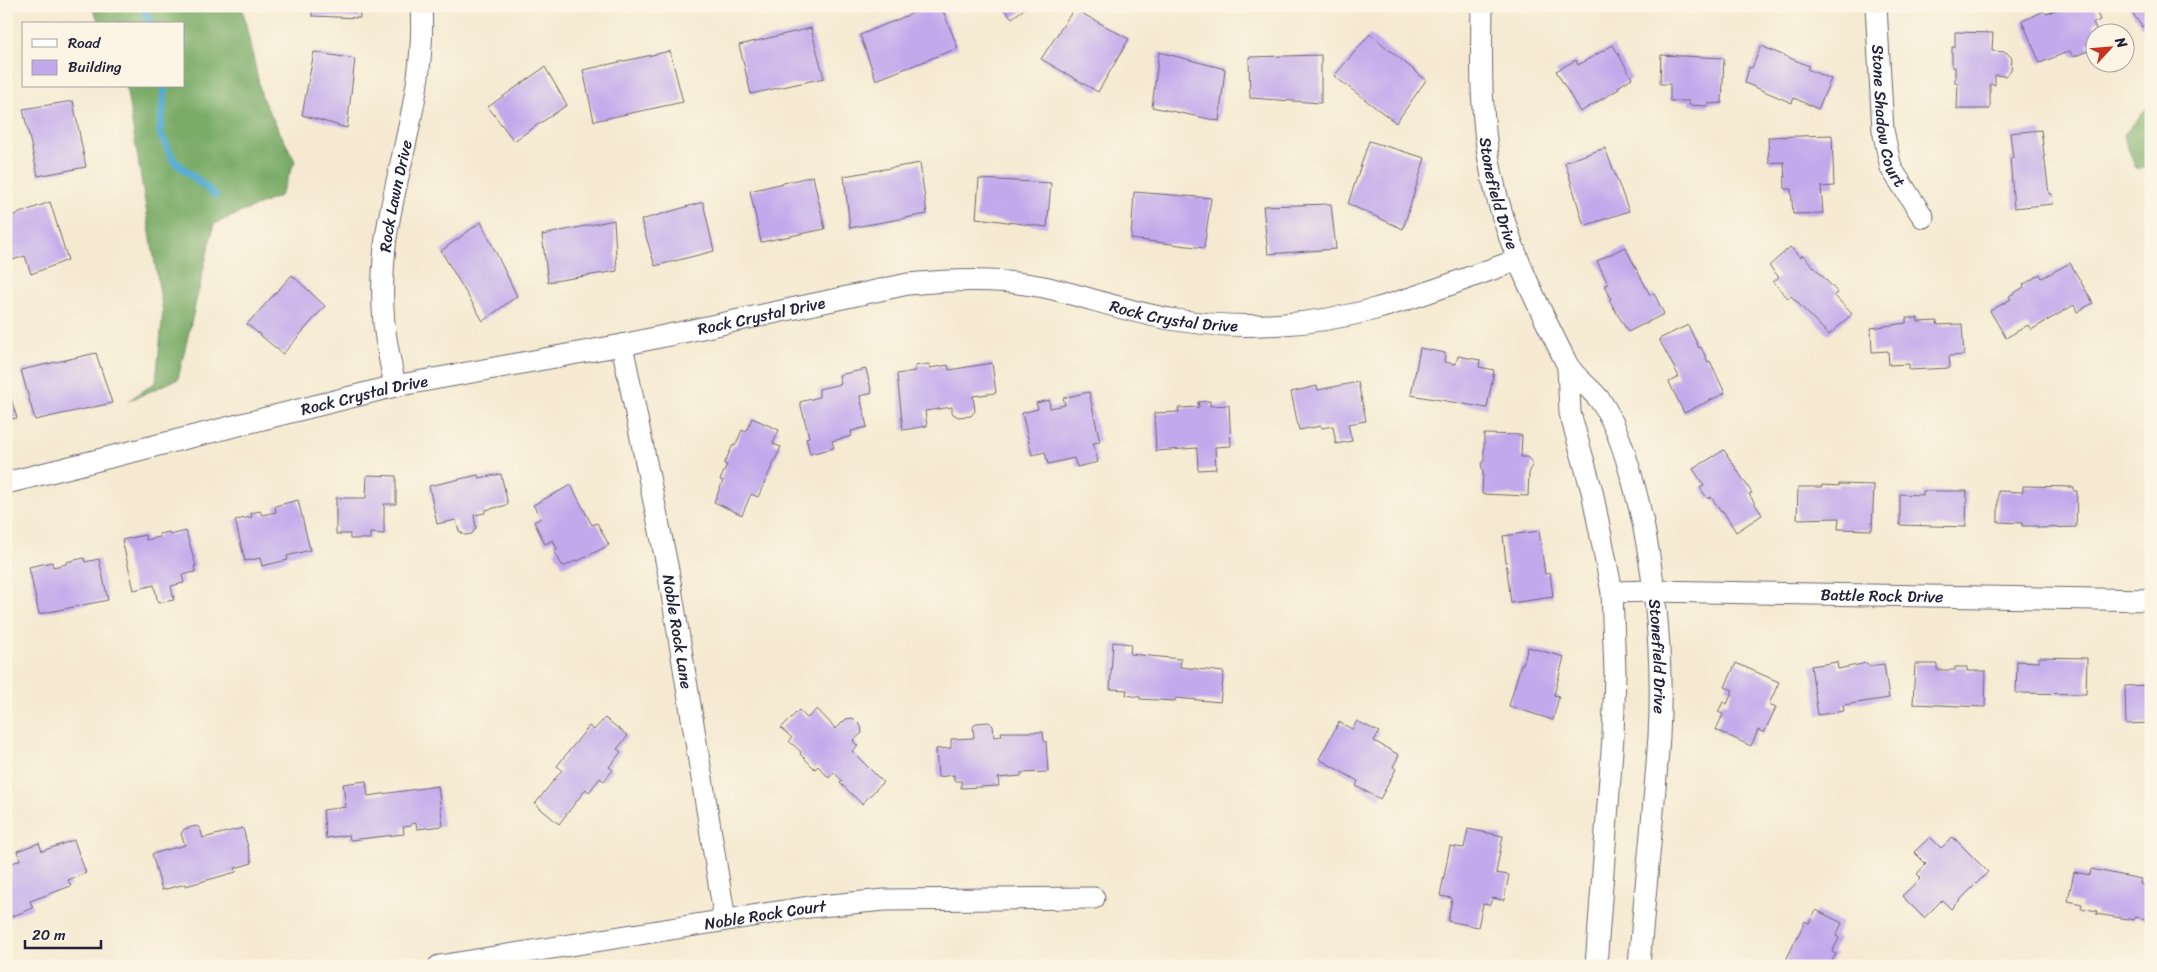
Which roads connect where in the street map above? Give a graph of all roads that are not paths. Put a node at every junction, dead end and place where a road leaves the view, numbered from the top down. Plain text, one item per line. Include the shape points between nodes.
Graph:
1 (421, 6) edge
2 (1482, 6) edge
3 (1876, 6) edge
4 (1923, 218) dead end
5 (1518, 260) junction
6 (622, 344) junction
7 (1568, 367) junction
8 (395, 386) junction
9 (6, 483) edge
10 (1654, 591) junction
11 (1612, 592) junction
12 (2151, 600) edge
13 (1094, 898) dead end
14 (725, 920) junction
15 (439, 966) edge
16 (1596, 966) edge
17 (1639, 966) edge

1 - 8 street, Rock Lawn Drive via 422,36 416,98 388,222 383,295 384,324
2 - 5 street, Stonefield Drive via 1481,83 1486,140 1500,210
3 - 4 street, Stone Shadow Court via 1883,130 1891,168
5 - 6 street, Rock Crystal Drive via 1376,309 1329,319 1276,324 1175,320 1042,287 990,281 949,281 908,284
5 - 7 street, Stonefield Drive
6 - 8 street, Rock Crystal Drive
6 - 14 street, Noble Rock Lane via 668,570
7 - 10 street, Stonefield Drive via 1600,400 1626,457 1646,534
7 - 11 street, Stonefield Drive via 1570,413 1592,491
8 - 9 street, Rock Crystal Drive
10 - 11 street, Battle Rock Drive
10 - 12 street, Battle Rock Drive
10 - 17 street, Stonefield Drive via 1659,734
11 - 16 street, Stonefield Drive via 1613,738
13 - 14 street, Noble Rock Court via 885,900
14 - 15 street, Noble Rock Court

